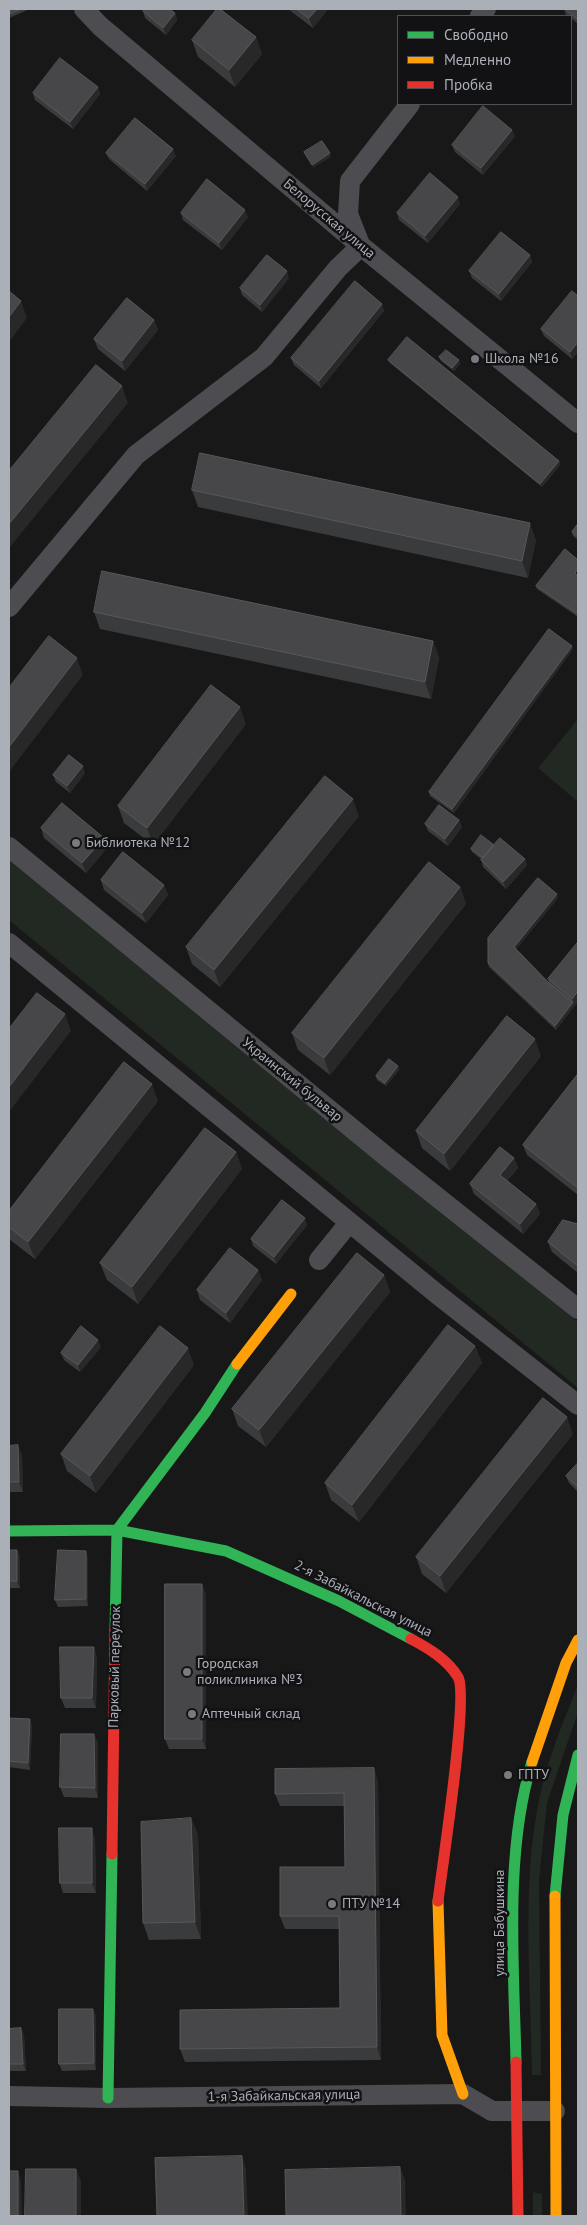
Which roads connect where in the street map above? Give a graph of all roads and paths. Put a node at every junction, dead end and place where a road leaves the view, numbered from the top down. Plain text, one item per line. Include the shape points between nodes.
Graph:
1 (84, 9) edge
2 (409, 105) edge
3 (361, 246) junction
4 (578, 423) edge
5 (9, 607) edge
6 (9, 847) edge
7 (9, 943) edge
8 (349, 1223) junction
9 (319, 1260) dead end
10 (291, 1294) dead end
11 (578, 1309) edge
12 (578, 1405) edge
13 (118, 1530) junction
14 (9, 1531) edge
15 (578, 1640) edge
16 (578, 1755) edge
17 (463, 2094) junction
18 (9, 2096) edge
19 (108, 2098) junction
20 (556, 2111) junction
21 (516, 2112) junction
22 (518, 2216) edge
23 (556, 2216) edge

1 - 3 street, Белорусская улица via 100,26
2 - 3 street via 350,181 348,214
3 - 4 street, Белорусская улица
3 - 5 street via 338,268 264,357 136,455
6 - 11 street, Украинский бульвар via 388,1158
7 - 8 street
8 - 9 street
8 - 12 street
10 - 13 street
13 - 14 street, 2-я Забайкальская улица
13 - 17 street, 2-я Забайкальская улица via 226,1551 286,1576 413,1640 438,1655 458,1678 461,1717 438,1904 442,2036
13 - 19 street, Парковый переулок
15 - 21 street, улица Бабушкина via 566,1663 531,1765 516,1837
16 - 20 street via 558,1846 554,1957
17 - 19 street, 1-я Забайкальская улица
17 - 21 street via 492,2111
18 - 19 street, 1-я Забайкальская улица
20 - 21 street
20 - 23 street
21 - 22 street, улица Бабушкина

